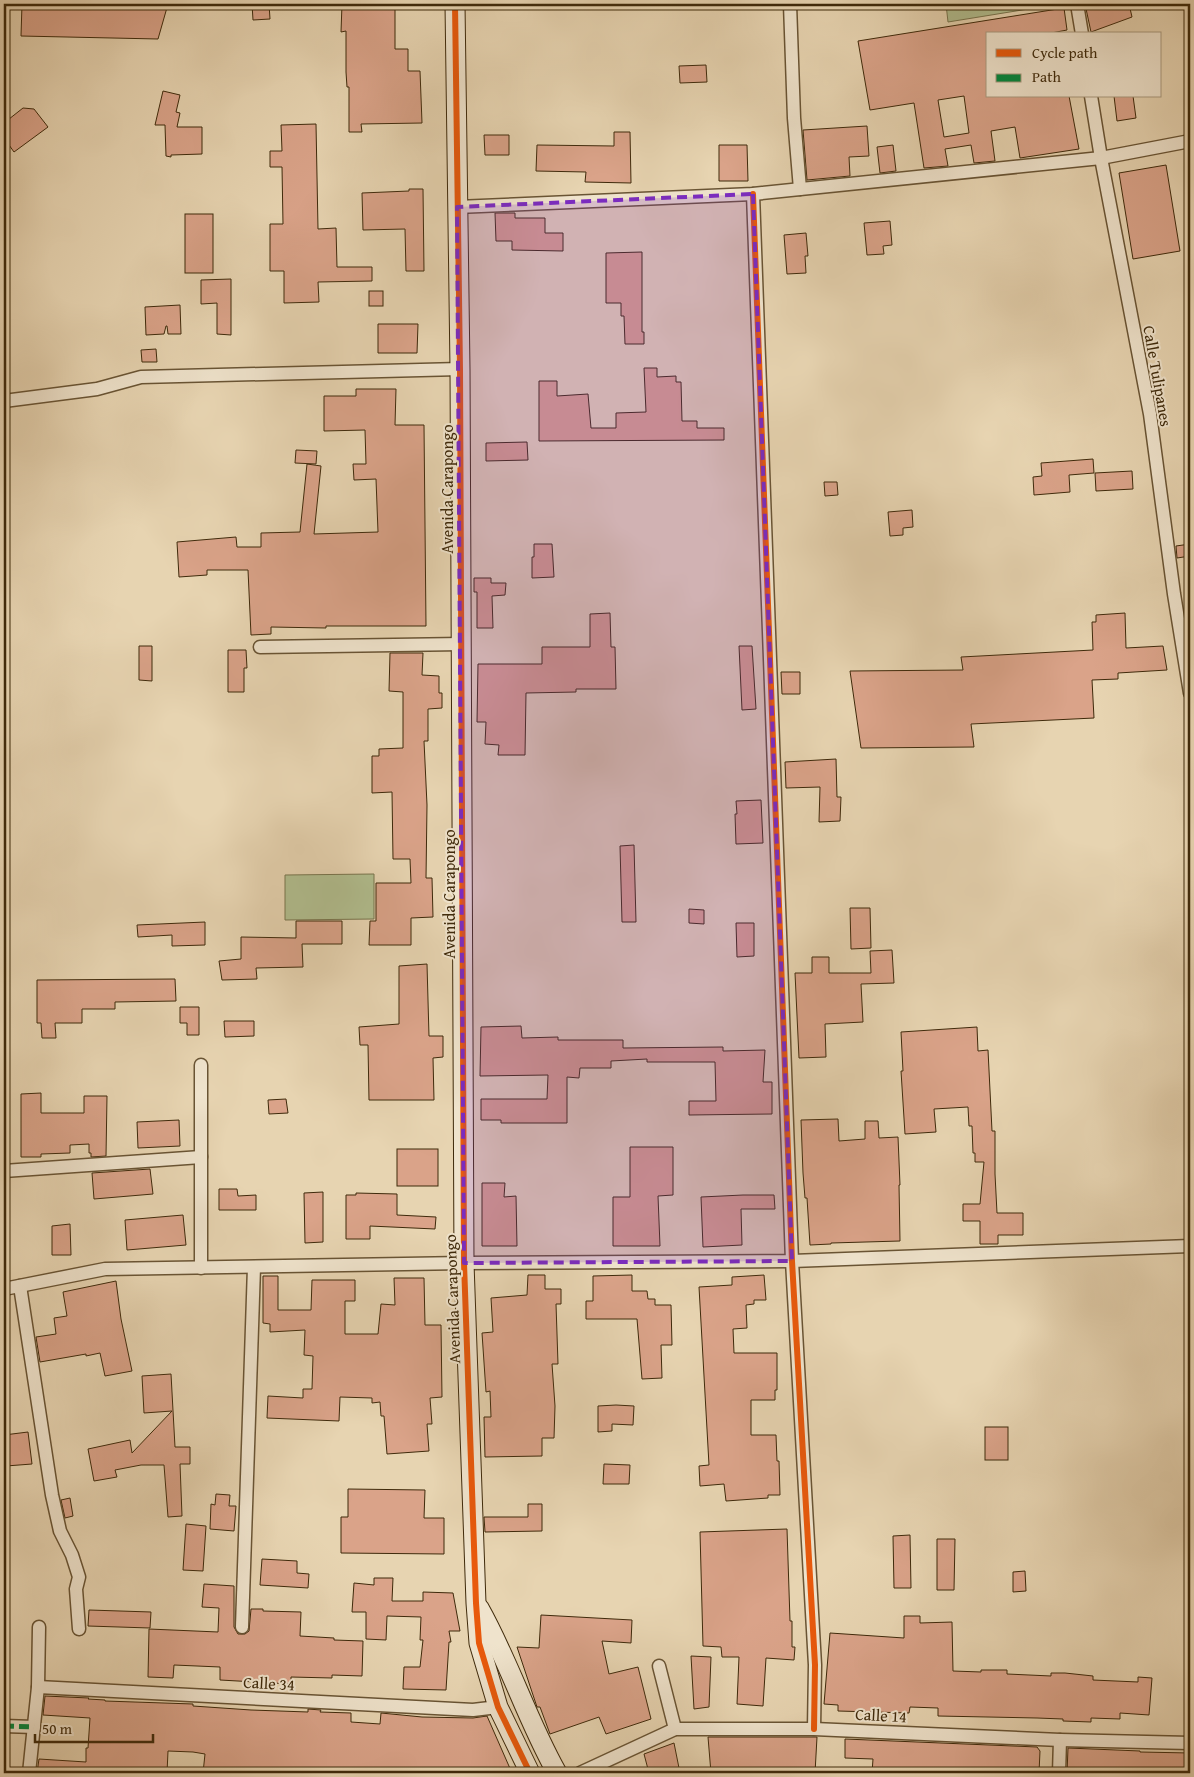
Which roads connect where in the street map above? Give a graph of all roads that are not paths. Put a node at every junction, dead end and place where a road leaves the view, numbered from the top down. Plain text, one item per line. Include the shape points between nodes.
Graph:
1 (455, 4) edge
2 (790, 4) edge
3 (1078, 4) edge
4 (1082, 32) edge
5 (1092, 98) edge
6 (1190, 141) edge
7 (1101, 158) junction
8 (800, 189) junction
9 (753, 194) junction
10 (457, 207) junction
11 (460, 368) junction
12 (4, 401) edge
13 (462, 644) junction
14 (260, 647) dead end
15 (1190, 693) edge
16 (201, 1065) dead end
17 (201, 1157) junction
18 (4, 1171) edge
19 (1190, 1246) edge
20 (792, 1260) junction
21 (464, 1263) junction
22 (254, 1266) junction
23 (201, 1268) junction
24 (20, 1286) junction
25 (4, 1289) edge
26 (476, 1603) junction
27 (39, 1627) dead end
28 (242, 1627) dead end
29 (79, 1629) dead end
30 (659, 1666) dead end
31 (38, 1687) junction
32 (498, 1707) junction
33 (4, 1726) edge
34 (34, 1727) junction
35 (676, 1729) junction
36 (814, 1729) junction
37 (1060, 1740) junction
38 (1190, 1743) edge
39 (29, 1773) edge
40 (530, 1773) edge
41 (557, 1773) edge
42 (580, 1773) edge
43 (1059, 1773) edge

1 - 10 street, Avenida Carapongo
2 - 8 street
3 - 4 street
5 - 7 street, Calle Tulipanes
6 - 7 street
7 - 8 street
7 - 15 street, Calle Tulipanes via 1150,414
8 - 9 street
9 - 10 street
9 - 20 street
10 - 11 street, Avenida Carapongo
11 - 12 street via 141,377 97,389
11 - 13 street, Avenida Carapongo
13 - 14 street
13 - 21 street, Avenida Carapongo
16 - 17 street
17 - 18 street
17 - 23 street
19 - 20 street
20 - 21 street
20 - 36 street via 815,1665
21 - 22 street
21 - 26 street, Avenida Carapongo
22 - 23 street
22 - 28 street
23 - 24 street via 105,1269
24 - 25 street
24 - 29 street via 52,1495 60,1531 79,1577 76,1589
26 - 32 street, Avenida Carapongo via 479,1643
26 - 41 street, Avenida Carapongo via 496,1638
27 - 31 street
30 - 35 street
31 - 32 street, Calle 34 via 473,1710
31 - 34 street
32 - 40 street, Avenida Carapongo
33 - 34 street
34 - 39 street
35 - 36 street, Calle 14
35 - 42 street, Calle 14
36 - 37 street, Calle 14
37 - 38 street, Calle 14
37 - 43 street

